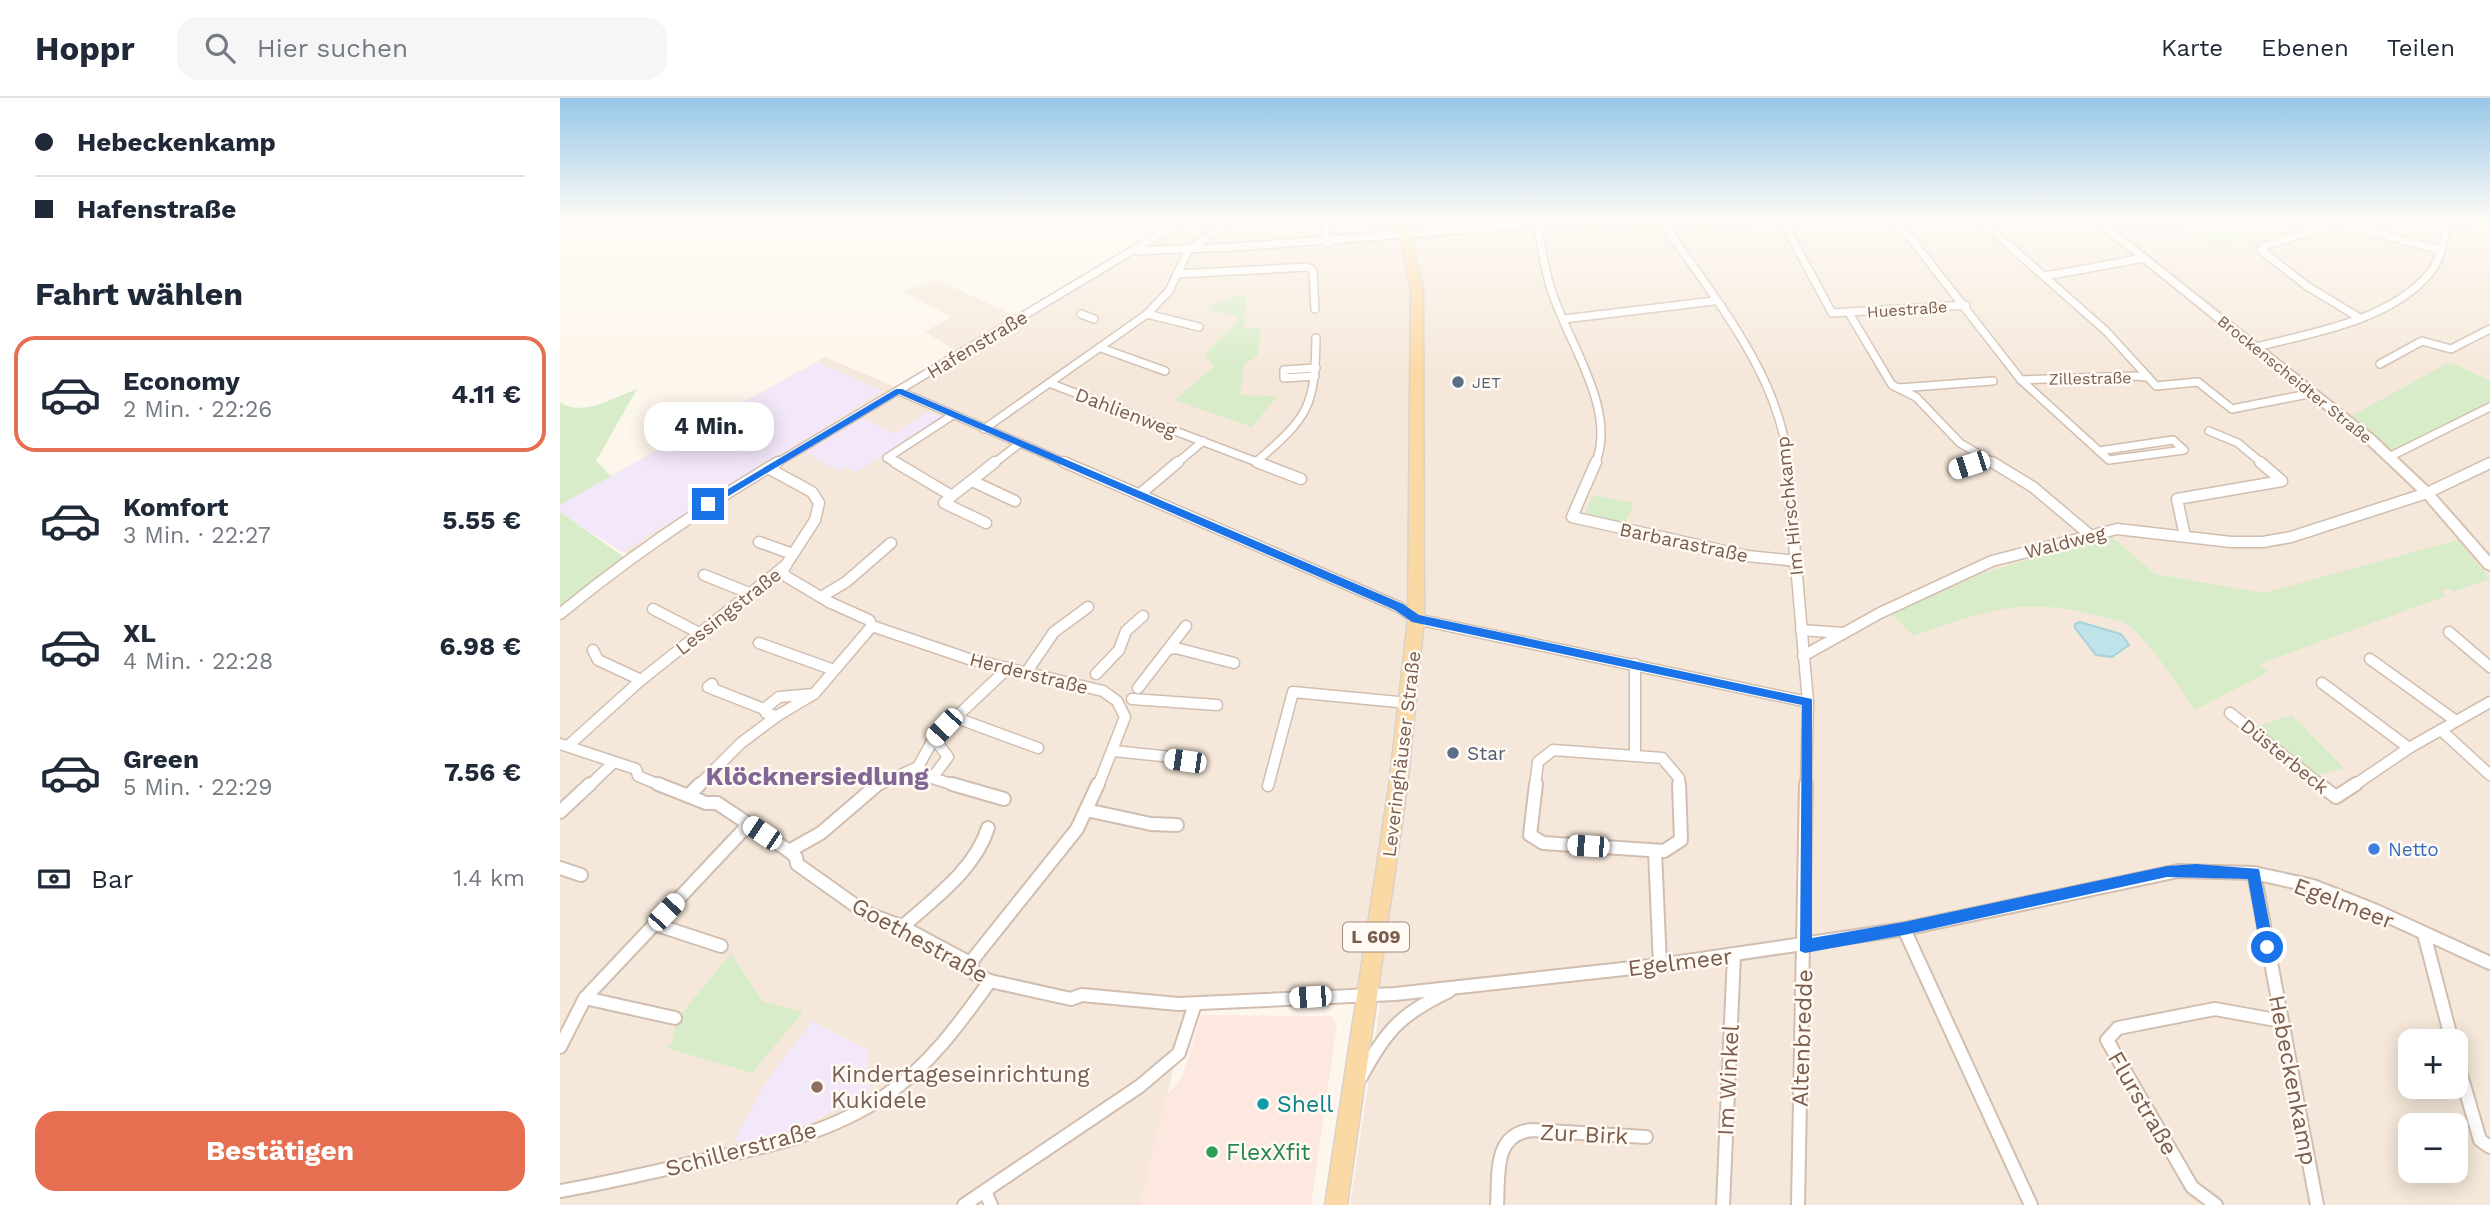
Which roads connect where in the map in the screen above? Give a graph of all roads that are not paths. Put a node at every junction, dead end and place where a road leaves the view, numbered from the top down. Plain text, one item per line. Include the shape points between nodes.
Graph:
1 (1102, 270) edge
2 (1180, 270) edge
3 (1259, 270) edge
4 (1311, 270) edge
5 (1412, 270) edge
6 (1546, 270) edge
7 (1694, 270) edge
8 (1809, 270) edge
9 (1938, 270) edge
10 (2039, 270) edge
11 (2081, 270) edge
12 (2159, 270) edge
13 (2286, 270) edge
14 (2431, 270) edge
15 (1178, 274) junction
16 (2046, 276) junction
17 (1714, 301) junction
18 (1966, 305) junction
19 (1315, 309) dead end
20 (1849, 313) junction
21 (1081, 314) dead end
22 (1147, 314) junction
23 (2358, 317) junction
24 (1564, 318) junction
25 (1094, 319) dead end
26 (1199, 327) dead end
27 (2490, 329) edge
28 (2479, 335) junction
29 (1316, 338) dead end
30 (2490, 340) edge
31 (2256, 347) junction
32 (1101, 348) junction
33 (2379, 364) dead end
34 (1165, 371) dead end
35 (2148, 377) junction
36 (2021, 380) junction
37 (1993, 381) dead end
38 (1049, 383) junction
39 (1899, 388) junction
40 (899, 391) junction
41 (2313, 393) junction
42 (2490, 407) edge
43 (953, 415) junction
44 (984, 429) junction
45 (2209, 431) dead end
46 (1203, 441) junction
47 (1019, 444) junction
48 (2099, 451) junction
49 (2389, 457) junction
50 (1984, 460) junction
51 (1257, 461) junction
52 (2490, 463) edge
53 (768, 468) junction
54 (1953, 470) dead end
55 (1301, 479) dead end
56 (972, 481) junction
57 (2427, 494) junction
58 (1139, 495) junction
59 (953, 496) junction
60 (1016, 501) dead end
61 (986, 523) dead end
62 (2090, 535) junction
63 (2185, 536) junction
64 (759, 542) dead end
65 (891, 542) dead end
66 (790, 553) junction
67 (1797, 561) junction
68 (786, 565) junction
69 (2490, 565) edge
70 (704, 575) dead end
71 (748, 593) junction
72 (821, 597) junction
73 (1088, 607) dead end
74 (653, 609) dead end
75 (560, 614) edge
76 (1143, 616) dead end
77 (1416, 619) junction
78 (872, 626) junction
79 (1186, 626) dead end
80 (1801, 630) junction
81 (2449, 632) dead end
82 (699, 633) junction
83 (1843, 633) junction
84 (759, 643) dead end
85 (1169, 649) junction
86 (593, 650) dead end
87 (1803, 656) junction
88 (2370, 659) dead end
89 (1234, 663) dead end
90 (1635, 664) junction
91 (2490, 667) edge
92 (1008, 668) junction
93 (834, 670) junction
94 (1026, 673) junction
95 (1096, 674) dead end
96 (641, 680) junction
97 (2322, 683) dead end
98 (712, 684) dead end
99 (1138, 688) dead end
100 (814, 694) junction
101 (1132, 699) dead end
102 (1808, 702) junction
103 (2490, 702) edge
104 (1409, 703) junction
105 (1217, 705) dead end
106 (764, 709) junction
107 (2230, 713) dead end
108 (777, 716) junction
109 (954, 717) junction
110 (2456, 721) junction
111 (2441, 730) junction
112 (934, 738) junction
113 (565, 745) edge
114 (1038, 748) dead end
115 (2409, 748) junction
116 (1114, 751) junction
117 (1635, 754) junction
118 (1200, 760) dead end
119 (614, 762) junction
120 (918, 767) junction
121 (2490, 775) edge
122 (932, 778) junction
123 (1268, 786) dead end
124 (690, 794) junction
125 (1004, 799) dead end
126 (1086, 810) junction
127 (560, 812) edge
128 (749, 824) junction
129 (1177, 825) dead end
130 (988, 828) dead end
131 (789, 851) junction
132 (1655, 851) junction
133 (560, 868) edge
134 (2254, 873) junction
135 (581, 875) dead end
136 (654, 924) junction
137 (901, 928) junction
138 (1904, 929) junction
139 (2424, 934) junction
140 (721, 946) dead end
141 (1805, 946) junction
142 (1734, 955) junction
143 (970, 963) junction
144 (2490, 963) edge
145 (1660, 965) junction
146 (990, 981) junction
147 (1456, 988) junction
148 (1367, 994) junction
149 (585, 998) junction
150 (1195, 1004) junction
151 (675, 1018) dead end
152 (2281, 1021) junction
153 (2449, 1029) edge
154 (560, 1047) edge
155 (1353, 1093) junction
156 (2468, 1099) edge
157 (1646, 1137) dead end
158 (2490, 1147) edge
159 (560, 1191) edge
160 (988, 1198) edge
161 (964, 1205) edge
162 (1336, 1205) edge
163 (1497, 1205) edge
164 (1723, 1205) edge
165 (1798, 1205) edge
166 (2031, 1205) edge
167 (2216, 1205) edge
168 (2317, 1205) edge

1 - 40 street, Hafenstraße
2 - 15 street
3 - 15 street
4 - 19 street
5 - 77 main road, Leveringhäuser Straße / L 609 via 1416,290
6 - 24 street
7 - 17 street, Im Hirschkamp
8 - 20 street via 1832,313
9 - 18 street
10 - 16 street
11 - 16 street
12 - 31 street, Brockenscheidter Straße
13 - 23 street
14 - 23 street via 2392,302
15 - 22 street
16 - 35 street
17 - 24 street
17 - 67 street, Im Hirschkamp via 1772,397 1786,445
18 - 20 street, Huestraße
18 - 36 street
20 - 39 street via 1892,385
21 - 25 street
22 - 26 street
22 - 32 street
23 - 31 street
24 - 67 street, Barbarastraße via 1593,391 1602,429 1600,455 1572,517 1747,556
27 - 28 street
28 - 30 street
28 - 33 street via 2451,349 2423,341
29 - 51 street via 1316,372 1308,413
31 - 41 street, Brockenscheidter Straße
32 - 34 street
32 - 38 street
35 - 36 street, Zillestraße
35 - 41 street, Zillestraße via 2157,386 2198,382 2232,409
36 - 48 street
37 - 39 street
38 - 44 street
38 - 46 street, Dahlienweg
39 - 50 street via 1916,397 1960,443
40 - 43 street
40 - 53 street, Hafenstraße
41 - 49 street, Brockenscheidter Straße
42 - 49 street
43 - 44 street
43 - 59 street via 887,458
44 - 47 street
45 - 63 street via 2238,443 2282,481 2176,499
46 - 51 street, Dahlienweg
46 - 58 street, Dahlienweg
47 - 56 street
47 - 58 street
48 - 48 street via 2109,460 2184,450 2172,440
49 - 57 street, Brockenscheidter Straße
50 - 54 street
50 - 62 street via 2033,487
51 - 55 street, Dahlienweg
52 - 57 street
53 - 66 street, Lessingstraße via 812,492 818,503 815,520
53 - 75 street, Hafenstraße via 626,561
56 - 59 street
56 - 60 street
57 - 63 street, Waldweg via 2291,537 2242,542
57 - 69 street, Brockenscheidter Straße
58 - 77 street via 1399,607
59 - 61 street via 944,503
62 - 63 street, Waldweg via 2117,529
62 - 83 street, Waldweg via 1992,561
64 - 66 street
65 - 72 street via 846,582
66 - 68 street, Lessingstraße
67 - 80 street, Im Hirschkamp
68 - 71 street, Lessingstraße
68 - 72 street, Herderstraße via 782,572 787,577
70 - 71 street
71 - 82 street, Lessingstraße
72 - 78 street, Herderstraße via 869,620
73 - 94 street via 1054,632
74 - 82 street
76 - 95 street via 1126,631 1125,642
77 - 90 street
77 - 104 main road, Leveringhäuser Straße / L 609
78 - 92 street, Herderstraße
78 - 93 street
79 - 85 street
80 - 83 street
80 - 87 street, Im Hirschkamp
81 - 91 street
82 - 96 street, Lessingstraße
83 - 87 street, Waldweg
84 - 93 street
85 - 89 street
85 - 99 street
86 - 96 street via 598,660
87 - 102 street, Im Hirschkamp
88 - 110 street
90 - 102 street
90 - 117 street
92 - 94 street, Herderstraße
92 - 109 street
93 - 100 street
94 - 116 street, Herderstraße via 1103,691 1117,701 1125,717
96 - 113 street, Lessingstraße
97 - 115 street
98 - 106 street via 709,687
100 - 106 street via 779,697
100 - 108 street
101 - 105 street
102 - 141 street, Altenbredde
103 - 110 street, Düsterbeck
104 - 123 street via 1293,692
104 - 148 main road, Leveringhäuser Straße / L 609
106 - 108 street
107 - 115 street, Düsterbeck via 2336,797
108 - 124 street via 745,738
109 - 112 street
109 - 114 street
110 - 111 street, Düsterbeck
111 - 115 street, Düsterbeck
111 - 121 street
112 - 120 street
112 - 122 street via 948,757
113 - 119 street, Goethestraße
116 - 118 street
116 - 126 street, Herderstraße
117 - 132 street via 1662,758 1679,778 1681,840 1664,852
117 - 132 street via 1553,750 1538,762 1530,835 1543,844
119 - 124 street, Goethestraße via 636,769 638,776
119 - 127 street
120 - 122 street
120 - 131 street via 881,781 821,833
122 - 125 street
124 - 128 street, Goethestraße via 706,803 718,803
126 - 129 street
126 - 143 street, Herderstraße via 1077,829
128 - 131 street, Goethestraße
128 - 136 street
130 - 137 street via 986,842 969,862
131 - 137 street, Goethestraße via 797,864 866,913 878,913
132 - 145 street
133 - 135 street
134 - 138 street, Egelmeer via 2167,872
134 - 139 street, Egelmeer via 2328,892
134 - 152 street, Hebeckenkamp
136 - 140 street
136 - 149 street
137 - 143 street, Goethestraße
138 - 141 street, Egelmeer
138 - 166 street
139 - 144 street, Egelmeer
139 - 153 street
141 - 142 street, Egelmeer
141 - 165 street, Altenbredde
142 - 145 street, Egelmeer
142 - 164 street, Im Winkel
143 - 146 street, Goethestraße via 975,974
145 - 147 street, Egelmeer
146 - 150 street, Goethestraße via 1071,999 1082,995
146 - 159 street, Schillerstraße via 960,1023 912,1073 885,1096 822,1128 738,1153
147 - 148 street, Egelmeer
147 - 155 street, Egelmeer via 1391,1023
148 - 150 street, Goethestraße
148 - 155 main road, Leveringhäuser Straße / L 609
149 - 151 street
149 - 154 street
150 - 160 street via 1179,1053
152 - 167 street, Flurstraße via 2215,1009 2118,1028 2107,1040 2192,1187
152 - 168 street, Hebeckenkamp
155 - 162 main road, Leveringhäuser Straße / L 609
156 - 158 street via 2480,1140
157 - 163 street, Zur Birk via 1532,1130 1514,1133 1502,1151
160 - 161 street

